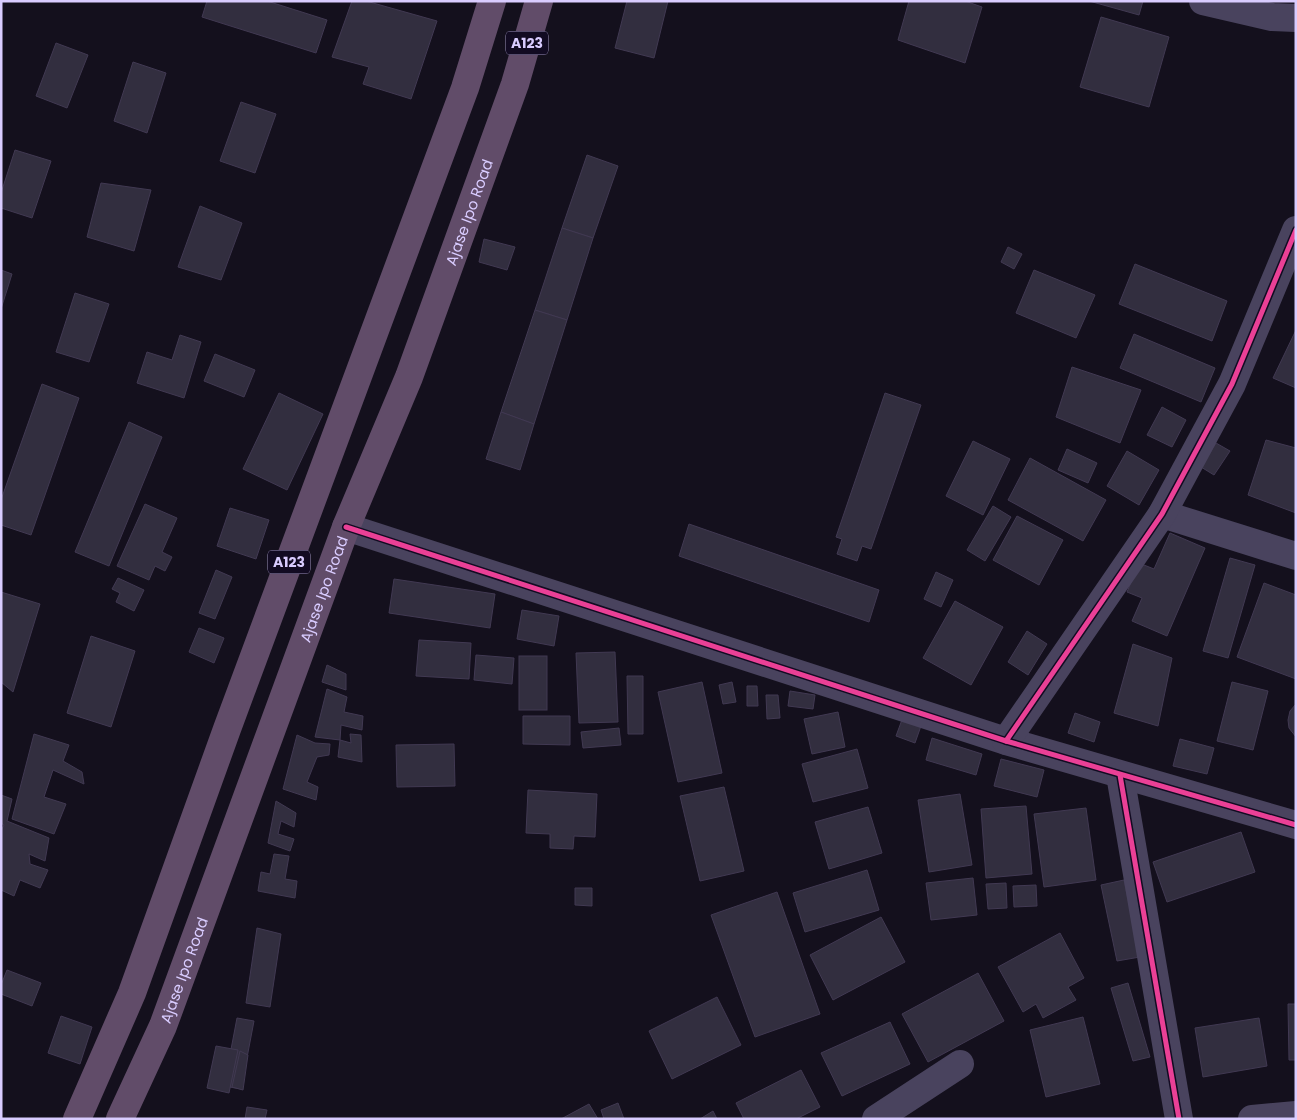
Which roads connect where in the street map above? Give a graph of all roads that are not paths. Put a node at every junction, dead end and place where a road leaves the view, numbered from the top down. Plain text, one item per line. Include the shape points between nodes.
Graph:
1 (492, 1) edge
2 (539, 1) edge
3 (1203, 1) edge
4 (1296, 18) edge
5 (1296, 230) edge
6 (1162, 514) junction
7 (346, 527) junction
8 (1296, 556) edge
9 (1006, 741) junction
10 (1120, 775) junction
11 (1296, 825) edge
12 (960, 1064) dead end
13 (1296, 1115) edge
14 (77, 1119) edge
15 (120, 1119) edge
16 (876, 1119) edge
17 (1180, 1119) edge
18 (1252, 1119) edge

1 - 14 highway, A123 via 464,88 132,994
2 - 7 highway, Ajase Ipo Road / A123 via 515,84 409,377
3 - 4 street via 1272,17
5 - 6 street via 1232,384
6 - 8 street
6 - 9 street
7 - 9 street
7 - 15 highway, Ajase Ipo Road / A123 via 162,1026
9 - 10 street
10 - 11 street
10 - 17 street
12 - 16 street
13 - 18 street

